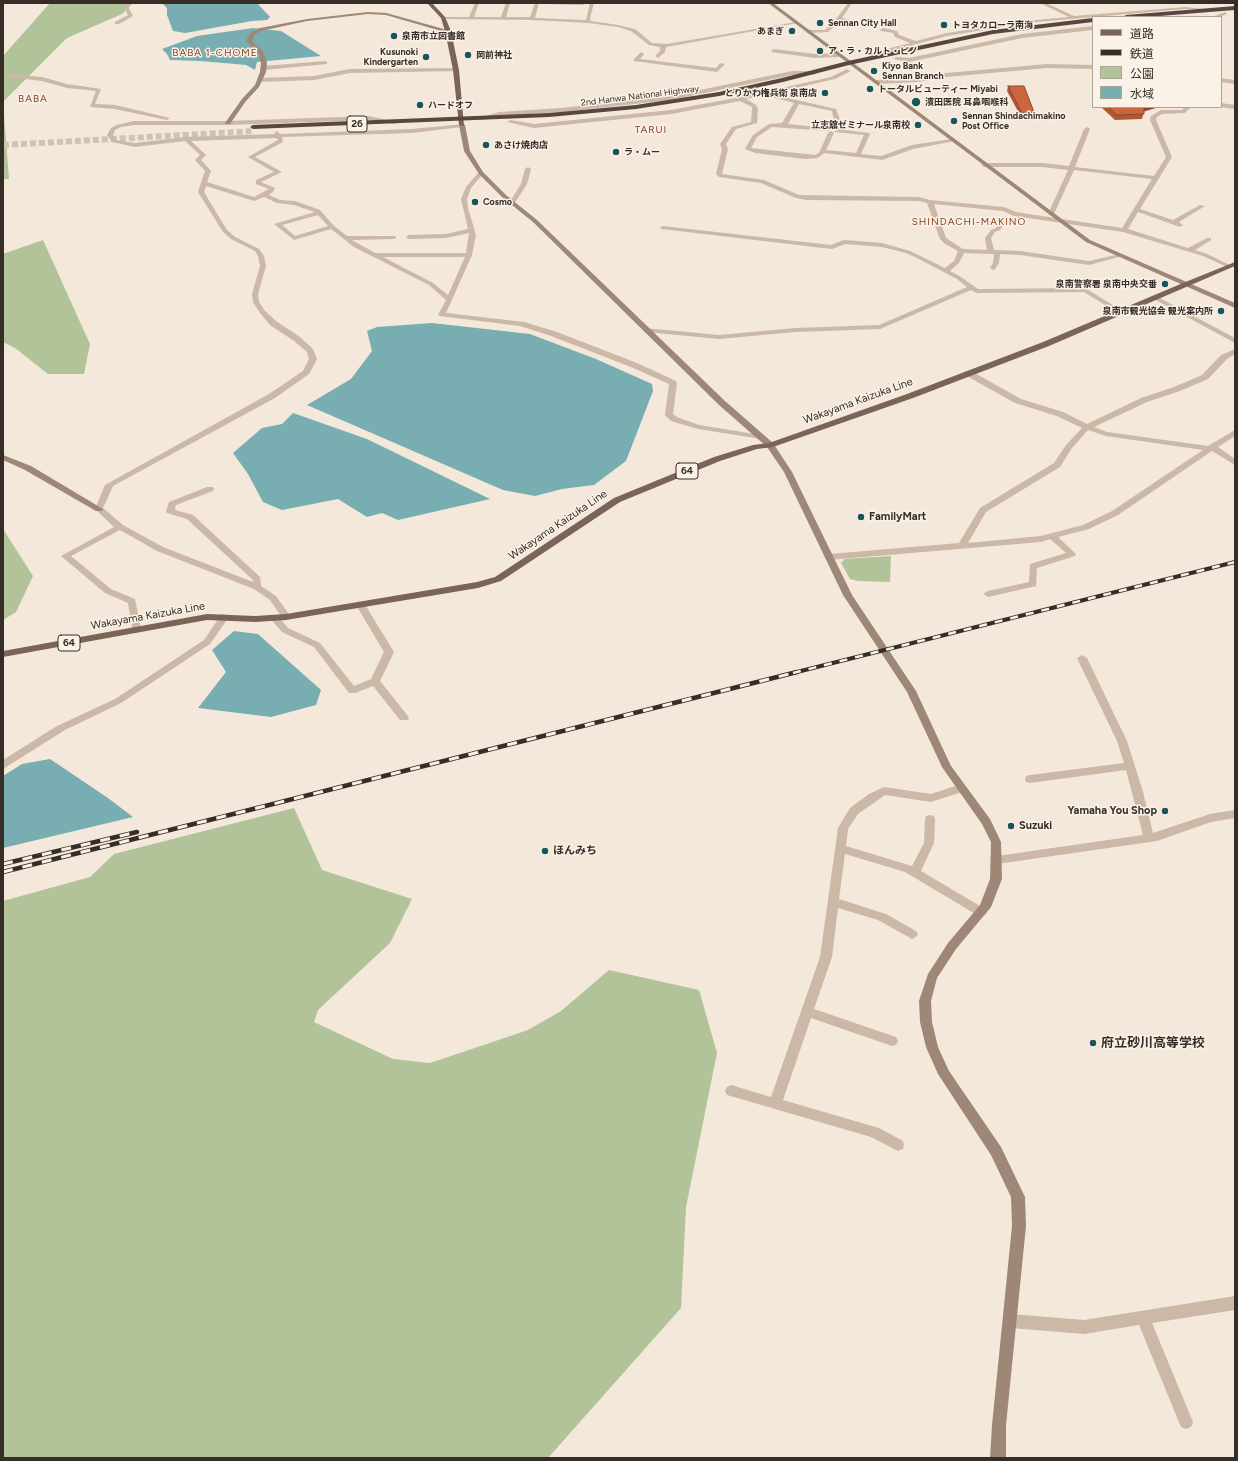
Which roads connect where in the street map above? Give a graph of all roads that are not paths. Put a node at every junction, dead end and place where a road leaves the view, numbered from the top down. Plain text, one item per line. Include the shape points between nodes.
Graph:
1 (130, 3) edge
2 (429, 3) edge
3 (477, 3) edge
4 (508, 3) edge
5 (538, 3) edge
6 (547, 3) edge
7 (592, 3) edge
8 (770, 3) edge
9 (850, 3) edge
10 (1042, 3) edge
11 (1203, 3) edge
12 (1217, 3) edge
13 (583, 4) edge
14 (1235, 8) edge
15 (1211, 10) junction
16 (1235, 12) edge
17 (1224, 13) junction
18 (1138, 16) edge
19 (1180, 16) edge
20 (1216, 16) edge
21 (1072, 17) junction
22 (443, 18) junction
23 (472, 18) junction
24 (503, 18) junction
25 (532, 19) junction
26 (839, 19) junction
27 (1092, 20) edge
28 (589, 22) junction
29 (117, 23) dead end
30 (796, 23) junction
31 (1092, 24) edge
32 (869, 26) dead end
33 (1092, 28) edge
34 (883, 30) dead end
35 (448, 31) junction
36 (809, 32) junction
37 (915, 43) junction
38 (663, 46) junction
39 (774, 51) dead end
40 (838, 55) junction
41 (658, 56) junction
42 (869, 58) junction
43 (896, 59) junction
44 (693, 61) junction
45 (848, 63) junction
46 (689, 67) junction
47 (1092, 67) edge
48 (264, 68) junction
49 (857, 68) junction
50 (456, 70) junction
51 (847, 70) junction
52 (336, 75) junction
53 (9, 76) dead end
54 (260, 80) junction
55 (1222, 80) edge
56 (876, 82) junction
57 (1235, 82) edge
58 (765, 94) junction
59 (741, 99) junction
60 (798, 102) junction
61 (1222, 105) edge
62 (1235, 107) edge
63 (1187, 108) edge
64 (191, 122) junction
65 (395, 122) junction
66 (461, 122) junction
67 (510, 122) junction
68 (228, 123) junction
69 (784, 125) junction
70 (1087, 129) dead end
71 (832, 130) junction
72 (278, 134) junction
73 (186, 139) junction
74 (952, 141) junction
75 (823, 151) junction
76 (858, 155) junction
77 (984, 165) junction
78 (1072, 167) junction
79 (528, 169) dead end
80 (481, 173) junction
81 (1157, 178) junction
82 (203, 183) junction
83 (264, 195) junction
84 (930, 202) junction
85 (512, 203) junction
86 (1202, 206) dead end
87 (1137, 210) junction
88 (320, 213) junction
89 (1051, 214) junction
90 (1059, 220) junction
91 (1002, 223) dead end
92 (1173, 223) junction
93 (1180, 225) dead end
94 (332, 227) junction
95 (663, 228) dead end
96 (472, 230) junction
97 (1124, 230) junction
98 (394, 236) dead end
99 (409, 237) dead end
100 (346, 238) junction
101 (1209, 239) dead end
102 (1189, 250) junction
103 (960, 251) junction
104 (994, 252) junction
105 (372, 255) junction
106 (469, 255) junction
107 (1120, 256) junction
108 (1232, 265) edge
109 (993, 268) dead end
110 (945, 271) junction
111 (1185, 284) junction
112 (971, 288) junction
113 (1154, 297) junction
114 (449, 300) junction
115 (1235, 306) edge
116 (1120, 312) junction
117 (647, 330) junction
118 (1235, 341) edge
119 (1235, 351) edge
120 (968, 373) junction
121 (1087, 427) junction
122 (1235, 432) edge
123 (762, 437) junction
124 (770, 445) junction
125 (1211, 448) junction
126 (3, 457) edge
127 (1235, 463) edge
128 (210, 489) dead end
129 (99, 509) junction
130 (120, 527) junction
131 (1052, 536) junction
132 (962, 546) junction
133 (829, 557) junction
134 (257, 587) junction
135 (988, 594) dead end
136 (361, 604) junction
137 (224, 617) junction
138 (286, 617) junction
139 (275, 618) junction
140 (136, 630) junction
141 (3, 654) edge
142 (1082, 658) dead end
143 (375, 681) junction
144 (404, 718) dead end
145 (3, 765) edge
146 (1130, 766) junction
147 (1030, 779) dead end
148 (961, 788) junction
149 (1235, 814) edge
150 (930, 819) dead end
151 (1148, 838) junction
152 (840, 848) junction
153 (997, 860) junction
154 (915, 872) junction
155 (833, 902) junction
156 (980, 912) junction
157 (912, 934) dead end
158 (807, 1012) junction
159 (892, 1042) dead end
160 (731, 1091) dead end
161 (776, 1104) junction
162 (898, 1146) dead end
163 (1235, 1304) edge
164 (1143, 1318) junction
165 (1010, 1321) junction
166 (1186, 1422) dead end
167 (998, 1458) edge

1 - 29 street via 125,6 131,16
2 - 22 main road
3 - 23 street
4 - 24 street
5 - 25 street
6 - 13 street
7 - 28 street
8 - 30 street
9 - 26 street
10 - 21 street
11 - 12 street
14 - 15 highway
15 - 18 highway
15 - 21 street via 1185,8
16 - 17 highway
17 - 19 highway
17 - 20 street
21 - 37 street via 985,28
22 - 23 street
22 - 35 main road
23 - 24 street
24 - 25 street
25 - 28 street
26 - 32 street
26 - 36 street via 826,31
27 - 42 highway, 2nd Hanwa National Highway / 26 via 993,32
28 - 38 street via 633,30 651,44
30 - 36 street
30 - 38 street
31 - 43 highway, 2nd Hanwa National Highway / 26 via 972,40
33 - 43 street via 1022,36 909,60
34 - 37 street via 895,32 897,36
35 - 48 street via 386,14 347,15 274,26 253,33 249,41 260,51
35 - 50 main road
36 - 40 street
37 - 42 street via 877,53
38 - 41 street via 663,51
39 - 40 street via 815,56
40 - 45 street
41 - 44 street
41 - 46 street via 638,54 636,60
42 - 45 highway, 2nd Hanwa National Highway / 26
43 - 49 highway, 2nd Hanwa National Highway / 26
44 - 46 street
44 - 46 street via 722,64 717,70
45 - 49 street
45 - 66 highway, 2nd Hanwa National Highway / 26 via 669,103
47 - 56 street via 1047,66
48 - 52 street via 324,61
48 - 54 street
49 - 51 highway, 2nd Hanwa National Highway / 26
49 - 56 street
50 - 52 street via 350,71
50 - 66 main road
51 - 58 street via 833,78
51 - 67 highway, 2nd Hanwa National Highway / 26 via 715,99 654,109
52 - 54 street
53 - 64 street via 42,79 99,90 92,106 115,106
54 - 68 street
55 - 57 street
56 - 74 street
58 - 59 street
58 - 60 street
59 - 67 street via 671,112 597,120 534,126
59 - 84 street via 756,108 754,122 734,128 722,144 725,149 719,174 721,176 762,181 806,198 919,199
60 - 69 street
60 - 71 street via 834,110 837,120
61 - 62 street
63 - 81 street via 1183,112 1161,112 1154,116 1153,120 1169,157
64 - 68 street
64 - 73 street via 134,123 112,129 110,135 114,141 135,145
65 - 66 highway, 2nd Hanwa National Highway / 26
65 - 66 highway, 2nd Hanwa National Highway / 26 via 254,129
65 - 68 street via 368,118
66 - 67 highway, 2nd Hanwa National Highway / 26
66 - 72 street via 412,131
66 - 80 street via 467,151
69 - 71 street
69 - 75 street via 771,125 758,133 748,149 810,157 820,156
70 - 78 street
71 - 75 street
71 - 76 street via 866,134
72 - 73 street
72 - 83 street via 281,141 251,157 279,172 258,181 258,184 272,188
73 - 82 street via 204,155 198,160 208,170
74 - 76 street via 912,147 887,158
74 - 77 street
75 - 76 street
77 - 78 street
77 - 89 street
78 - 81 street
78 - 89 street
79 - 85 street via 524,184
80 - 85 street
80 - 96 street via 468,188 464,199
81 - 87 street
82 - 83 street via 254,199
82 - 129 street via 200,192 225,231 257,250 261,256 263,266 255,294 262,312 297,339 310,351 313,359 306,372 272,396 109,485
83 - 88 street via 279,202 307,206
84 - 90 street via 1004,209 1014,214
84 - 103 street via 943,239
85 - 117 street via 535,221
86 - 92 street
87 - 92 street
87 - 97 street
88 - 94 street
88 - 94 street via 277,224 294,238
89 - 90 street
90 - 97 street
90 - 107 street via 1088,242
91 - 104 street via 988,238
92 - 93 street
94 - 100 street
95 - 110 street via 832,247 844,242 882,245 908,252
96 - 99 street via 446,236
96 - 106 street
97 - 102 street
98 - 100 street
100 - 105 street
101 - 102 street
102 - 108 street
103 - 104 street
103 - 110 street via 957,262
104 - 107 street via 1020,253 1088,263
104 - 109 street via 996,264
105 - 106 street
105 - 114 street via 431,284
106 - 114 street
107 - 111 street
108 - 111 main road, Wakayama Kaizuka Line / 64
110 - 112 street
111 - 113 main road, Wakayama Kaizuka Line / 64
111 - 115 street
112 - 116 street via 976,291 1085,290
112 - 117 street via 880,327 795,330 719,337
113 - 116 main road, Wakayama Kaizuka Line / 64
113 - 118 street
114 - 123 street via 442,315 521,324 634,364 672,383 669,415 674,419 698,427
116 - 120 main road, Wakayama Kaizuka Line / 64 via 1046,344
117 - 123 street via 722,403
119 - 121 street via 1224,357 1205,377 1144,400
120 - 121 street via 1018,401 1060,414
120 - 124 main road, Wakayama Kaizuka Line / 64
121 - 125 street via 1106,434
121 - 132 street via 1057,465 983,510
122 - 125 street
123 - 124 street
124 - 133 street via 788,472
124 - 136 main road, Wakayama Kaizuka Line / 64 via 756,446 717,459 617,500 498,578 478,585
125 - 127 street
125 - 131 street via 1115,513 1086,526
126 - 129 street via 28,468
128 - 134 street via 172,504 170,510 190,517 257,579
129 - 130 street
130 - 134 street via 160,549
130 - 140 street via 64,556 108,591 132,601
131 - 132 street
131 - 135 street via 1072,554 1033,566 1033,584
132 - 133 street
133 - 148 street via 848,595 911,691 947,767
134 - 138 street via 273,598
136 - 138 main road, Wakayama Kaizuka Line / 64
136 - 143 street via 389,652
137 - 139 main road, Wakayama Kaizuka Line / 64
137 - 140 main road, Wakayama Kaizuka Line / 64 via 207,617
137 - 145 street via 207,642 118,700 61,728
138 - 139 main road, Wakayama Kaizuka Line / 64
139 - 143 street via 285,630 317,645 352,690
140 - 141 main road, Wakayama Kaizuka Line / 64
142 - 146 street via 1122,741
143 - 144 street
146 - 147 street
146 - 151 street
148 - 152 street via 931,798 884,791 854,811 843,828
148 - 153 street via 986,822 996,842
149 - 151 street via 1210,818
150 - 154 street via 929,843
151 - 153 street
152 - 154 street
152 - 155 street
153 - 156 street via 996,880 985,907
154 - 156 street
155 - 157 street via 882,917
155 - 158 street via 826,957
156 - 165 street via 952,946 932,977 925,1001 926,1022 932,1047 944,1074 996,1151 1018,1197 1019,1226
158 - 159 street
158 - 161 street
160 - 161 street
161 - 162 street via 874,1132
163 - 164 street
164 - 165 street via 1084,1327
164 - 166 street
165 - 167 street

